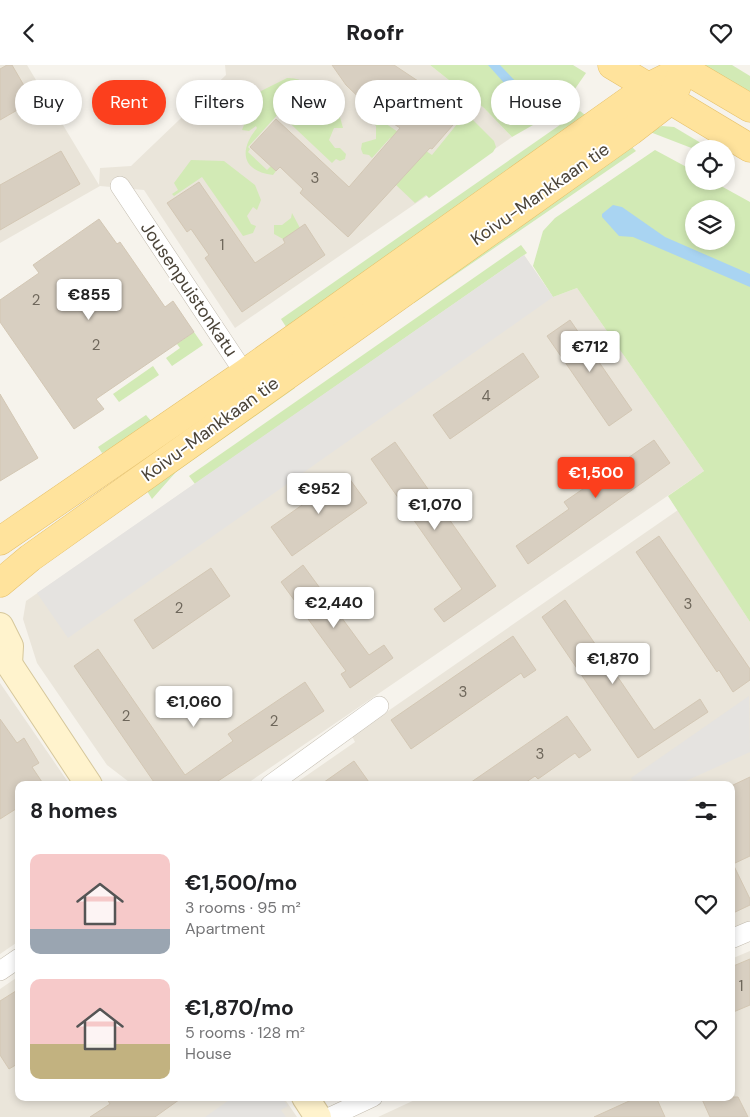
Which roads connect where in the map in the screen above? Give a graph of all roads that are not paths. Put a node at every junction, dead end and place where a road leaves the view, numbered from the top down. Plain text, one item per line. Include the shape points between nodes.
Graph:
1 (612, 65) edge
2 (681, 67) edge
3 (659, 93) junction
4 (750, 108) edge
5 (750, 149) edge
6 (120, 186) dead end
7 (251, 383) junction
8 (0, 541) edge
9 (0, 583) edge
10 (0, 626) edge
11 (5, 662) edge
12 (379, 706) dead end
13 (86, 781) edge
14 (276, 781) edge
15 (750, 931) edge
16 (735, 937) edge
17 (15, 961) edge
18 (0, 971) edge
19 (308, 1101) edge
20 (364, 1101) edge
21 (318, 1117) edge
22 (330, 1117) edge

1 - 3 main road
2 - 3 main road, Koivu-Mankkaan tie
2 - 4 main road
3 - 5 main road
3 - 7 main road, Koivu-Mankkaan tie
6 - 7 street, Jousenpuistonkatu
7 - 8 main road, Koivu-Mankkaan tie
7 - 9 main road, Koivu-Mankkaan tie
10 - 11 street via 10,647
11 - 13 street
12 - 14 street
15 - 16 street
17 - 18 street
19 - 21 street
20 - 22 street

